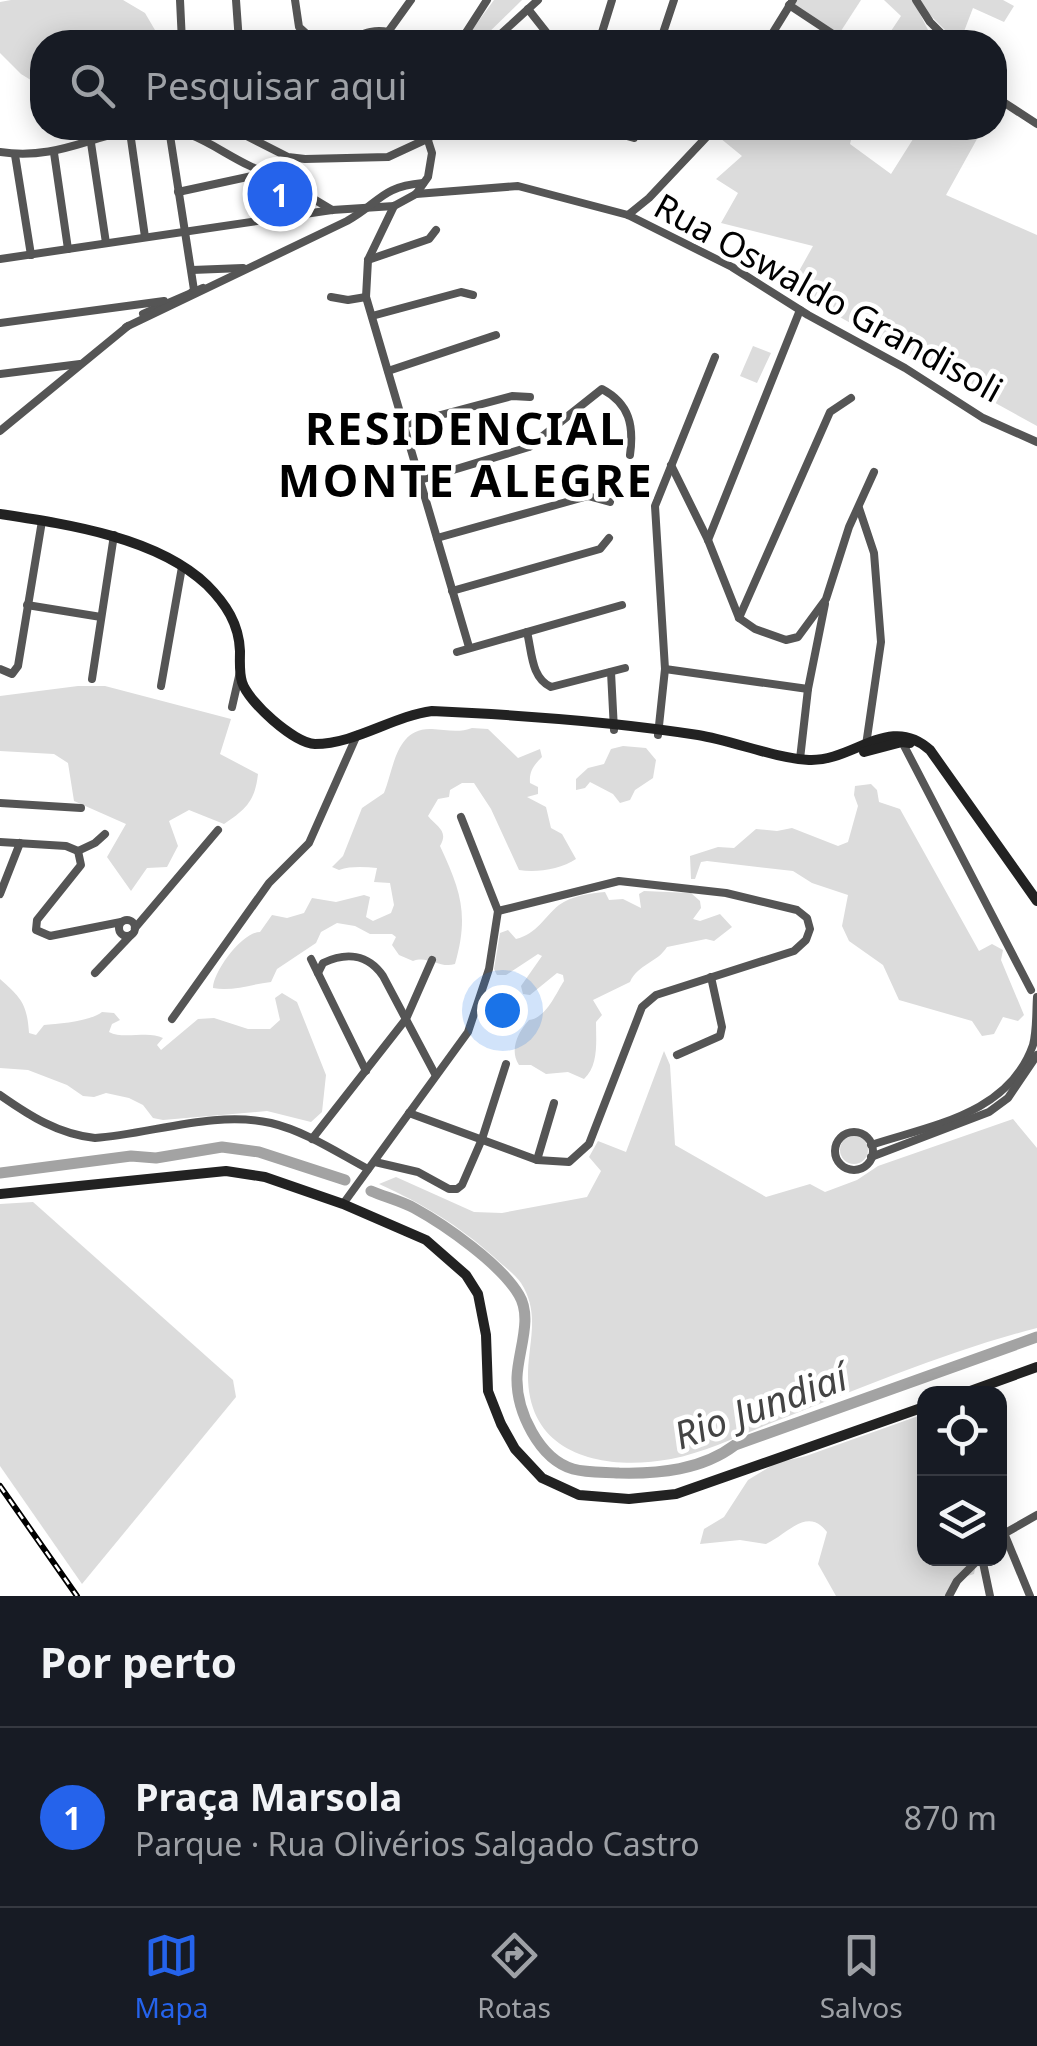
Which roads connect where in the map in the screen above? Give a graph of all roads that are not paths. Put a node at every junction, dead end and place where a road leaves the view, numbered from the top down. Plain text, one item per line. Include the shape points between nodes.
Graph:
1 (180, 0) edge
2 (236, 0) edge
3 (296, 0) edge
4 (411, 0) edge
5 (486, 0) edge
6 (538, 0) edge
7 (612, 0) edge
8 (674, 0) edge
9 (916, 0) edge
10 (791, 2) edge
11 (528, 9) junction
12 (299, 27) junction
13 (181, 30) edge
14 (238, 30) edge
15 (294, 30) edge
16 (303, 30) edge
17 (389, 30) edge
18 (467, 30) edge
19 (505, 30) edge
20 (545, 30) edge
21 (603, 30) edge
22 (664, 30) edge
23 (774, 30) edge
24 (829, 30) edge
25 (938, 30) edge
26 (1007, 104) edge
27 (1037, 124) edge
28 (102, 140) edge
29 (131, 140) edge
30 (171, 140) edge
31 (203, 140) edge
32 (256, 140) edge
33 (425, 140) edge
34 (429, 140) edge
35 (703, 140) edge
36 (92, 143) junction
37 (0, 152) edge
38 (54, 153) junction
39 (15, 154) junction
40 (248, 165) junction
41 (266, 173) junction
42 (242, 180) junction
43 (423, 182) junction
44 (300, 189) junction
45 (178, 192) junction
46 (416, 194) junction
47 (394, 206) junction
48 (370, 209) junction
49 (332, 210) junction
50 (302, 214) junction
51 (628, 216) junction
52 (436, 230) dead end
53 (185, 232) junction
54 (146, 237) junction
55 (106, 243) junction
56 (68, 249) junction
57 (31, 255) junction
58 (0, 259) edge
59 (368, 260) junction
60 (247, 268) junction
61 (192, 270) junction
62 (217, 283) junction
63 (194, 290) junction
64 (473, 294) dead end
65 (331, 297) dead end
66 (366, 297) junction
67 (143, 302) junction
68 (176, 302) junction
69 (122, 306) junction
70 (800, 310) junction
71 (141, 315) junction
72 (372, 316) junction
73 (0, 323) edge
74 (496, 335) dead end
75 (715, 357) dead end
76 (80, 364) junction
77 (388, 372) junction
78 (0, 374) edge
79 (530, 397) dead end
80 (851, 398) dead end
81 (403, 425) junction
82 (0, 431) edge
83 (1037, 442) edge
84 (630, 455) dead end
85 (670, 465) junction
86 (874, 472) dead end
87 (420, 480) junction
88 (610, 502) dead end
89 (858, 506) junction
90 (0, 514) edge
91 (42, 521) junction
92 (716, 521) junction
93 (701, 527) junction
94 (114, 535) junction
95 (438, 538) junction
96 (609, 538) dead end
97 (708, 540) junction
98 (182, 567) junction
99 (452, 591) junction
100 (826, 599) junction
101 (27, 606) junction
102 (622, 606) dead end
103 (100, 617) junction
104 (740, 618) junction
105 (528, 632) junction
106 (469, 648) junction
107 (458, 652) dead end
108 (0, 668) edge
109 (625, 668) dead end
110 (665, 669) junction
111 (240, 672) junction
112 (611, 672) junction
113 (92, 679) dead end
114 (161, 686) dead end
115 (808, 689) junction
116 (232, 706) dead end
117 (612, 726) junction
118 (658, 732) junction
119 (356, 734) junction
120 (901, 738) junction
121 (866, 744) junction
122 (800, 759) junction
123 (0, 803) edge
124 (81, 808) dead end
125 (461, 817) dead end
126 (218, 830) dead end
127 (105, 834) dead end
128 (0, 842) edge
129 (20, 843) junction
130 (78, 850) junction
131 (0, 894) edge
132 (1037, 901) edge
133 (498, 911) junction
134 (120, 929) junction
135 (133, 931) junction
136 (120, 948) junction
137 (310, 960) dead end
138 (432, 960) dead end
139 (95, 973) dead end
140 (318, 973) junction
141 (711, 977) junction
142 (1035, 996) edge
143 (172, 1019) dead end
144 (406, 1019) junction
145 (677, 1054) dead end
146 (1037, 1054) edge
147 (506, 1064) dead end
148 (366, 1071) junction
149 (1022, 1073) junction
150 (435, 1074) junction
151 (2, 1100) edge
152 (554, 1104) dead end
153 (409, 1113) junction
154 (482, 1138) junction
155 (312, 1139) junction
156 (871, 1145) junction
157 (871, 1157) junction
158 (537, 1160) junction
159 (372, 1166) junction
160 (0, 1194) edge
161 (343, 1204) junction
162 (1037, 1367) edge
163 (984, 1386) edge
164 (917, 1410) edge
165 (1037, 1515) edge
166 (1007, 1531) edge
167 (1007, 1547) edge
168 (973, 1566) edge
169 (983, 1566) edge
170 (949, 1596) edge
171 (990, 1596) edge
172 (1030, 1596) edge

1 - 13 street
2 - 14 street
3 - 12 street
4 - 17 street
5 - 18 street
6 - 11 street
7 - 21 street
8 - 22 street
9 - 25 street
10 - 23 street
10 - 24 street
11 - 19 street
11 - 20 street
12 - 15 street
12 - 16 street
26 - 27 street
28 - 36 street
29 - 54 street
30 - 45 street
31 - 40 street
32 - 33 street via 296,159 388,158
34 - 43 street via 432,162
35 - 51 street
36 - 38 street
36 - 55 street
37 - 39 street
38 - 39 street
38 - 56 street
39 - 57 street
40 - 41 street
40 - 42 street
41 - 42 street
41 - 44 street
42 - 45 street
43 - 46 street
43 - 48 street via 392,188
44 - 49 street
44 - 50 street
45 - 53 street
46 - 47 street
46 - 51 street, Rua Oswaldo Grandisoli via 518,186
47 - 48 street
47 - 59 street
48 - 49 street
48 - 60 street
49 - 50 street
50 - 53 street
51 - 70 street, Rua Oswaldo Grandisoli via 732,267
52 - 59 street via 429,239
53 - 54 street
53 - 61 street
54 - 55 street
55 - 56 street
56 - 57 street
57 - 58 street
59 - 66 street
60 - 61 street
60 - 62 street
61 - 63 street
62 - 63 street
62 - 68 street
63 - 68 street
64 - 72 street
65 - 66 street
66 - 72 street
67 - 68 street
67 - 69 street
67 - 71 street
68 - 71 street
69 - 71 street
69 - 73 street
70 - 83 street, Rua Oswaldo Grandisoli via 983,418
70 - 92 street
71 - 76 street
72 - 77 street
74 - 77 street
75 - 85 street
76 - 78 street
76 - 82 street
77 - 81 street
79 - 81 street
80 - 104 street via 830,412
81 - 87 street
84 - 87 street via 629,414 602,389 530,447
85 - 93 street
85 - 110 street via 655,506
86 - 89 street
87 - 95 street
88 - 95 street via 588,496
89 - 100 street
89 - 121 street via 874,553 881,642
90 - 91 main road
91 - 94 main road
91 - 101 street
92 - 93 street
92 - 97 street
93 - 97 street
94 - 98 main road
94 - 103 street
95 - 99 street
96 - 99 street via 600,548
97 - 104 street
98 - 111 main road via 230,613 239,635
98 - 114 street
99 - 106 street
100 - 104 street via 793,640
100 - 115 street
101 - 103 street
101 - 108 street via 18,666 12,674
102 - 105 street
103 - 113 street
105 - 106 street
105 - 112 street via 544,684
106 - 107 street
109 - 112 street
110 - 115 street
110 - 118 street
111 - 116 street
111 - 119 main road via 250,697 302,741
112 - 117 street
115 - 122 street
117 - 118 main road
117 - 119 main road via 432,711
118 - 120 main road via 818,766
118 - 122 main road via 719,738
119 - 143 street via 309,843 269,883
120 - 121 main road
120 - 132 main road via 919,740 936,760
120 - 142 street
121 - 122 main road via 821,760
123 - 124 street
125 - 133 street
126 - 135 street
127 - 130 street
128 - 129 street
129 - 130 street
129 - 131 street
130 - 134 street via 81,864 36,930 50,936
133 - 141 street via 619,881 726,893 806,918 810,929 803,946
133 - 150 street via 468,1032
134 - 135 street
134 - 135 street via 130,920
134 - 136 street
135 - 136 street
136 - 139 street
137 - 140 street
138 - 144 street
140 - 144 street via 328,960 359,956 378,969
140 - 148 street
141 - 145 street via 720,1036
141 - 158 street via 656,995 642,1007 588,1144 569,1162
142 - 149 street via 1034,1043
144 - 148 street
144 - 150 street
146 - 149 street
147 - 154 street
148 - 155 street
149 - 156 street via 990,1103
149 - 157 street via 1008,1098 989,1112
150 - 153 street
151 - 155 street via 75,1136 254,1121
152 - 158 street
153 - 154 street
153 - 159 street
154 - 158 street
154 - 159 street via 457,1190 418,1172
155 - 159 street
156 - 157 street
156 - 157 street via 854,1132 842,1136 835,1150 838,1162 853,1170
159 - 161 street
160 - 161 main road via 226,1170
161 - 164 main road via 426,1240 466,1274 478,1294 486,1383 500,1424 542,1478 569,1492 629,1499 676,1494
162 - 163 main road
165 - 166 street
167 - 172 street
168 - 170 street
169 - 171 street

